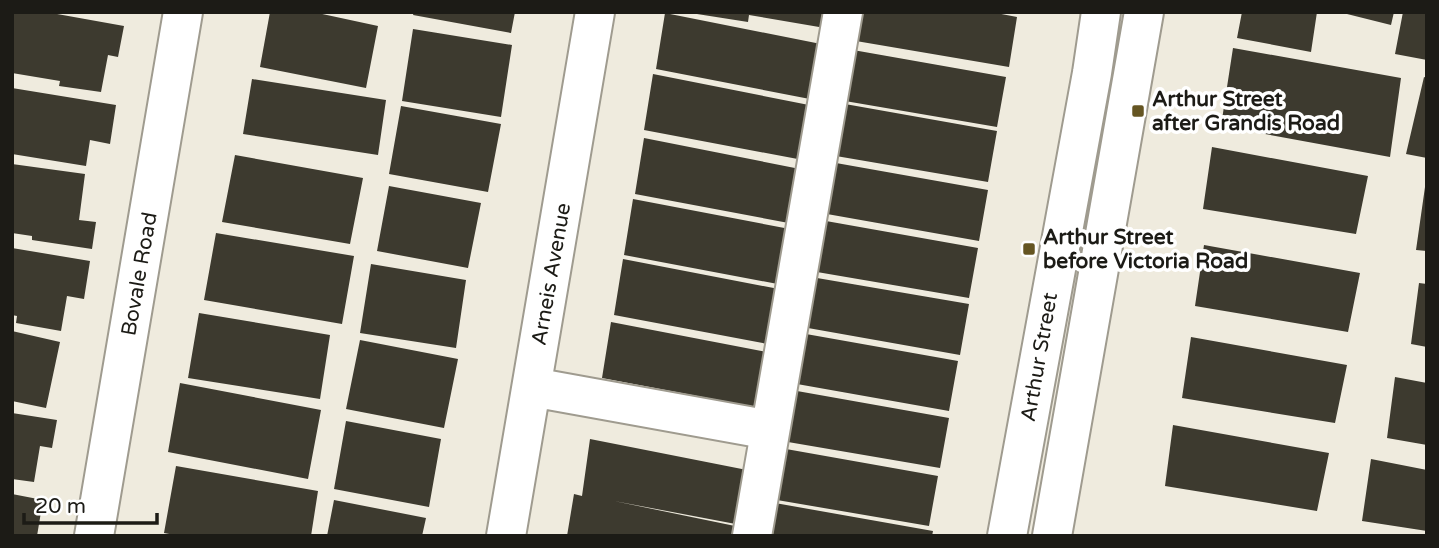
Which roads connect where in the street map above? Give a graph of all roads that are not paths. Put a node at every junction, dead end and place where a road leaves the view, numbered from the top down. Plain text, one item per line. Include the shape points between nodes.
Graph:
1 (183, 12) edge
2 (595, 12) edge
3 (843, 12) edge
4 (1101, 12) edge
5 (1144, 12) edge
6 (532, 387) junction
7 (770, 430) junction
8 (94, 536) edge
9 (506, 536) edge
10 (752, 536) edge
11 (1007, 536) edge
12 (1052, 536) edge

1 - 8 street, Bovale Road
2 - 6 street, Arneis Avenue
3 - 7 street
4 - 11 street, Arthur Street
5 - 12 street, Arthur Street
6 - 7 street
6 - 9 street, Arneis Avenue
7 - 10 street

